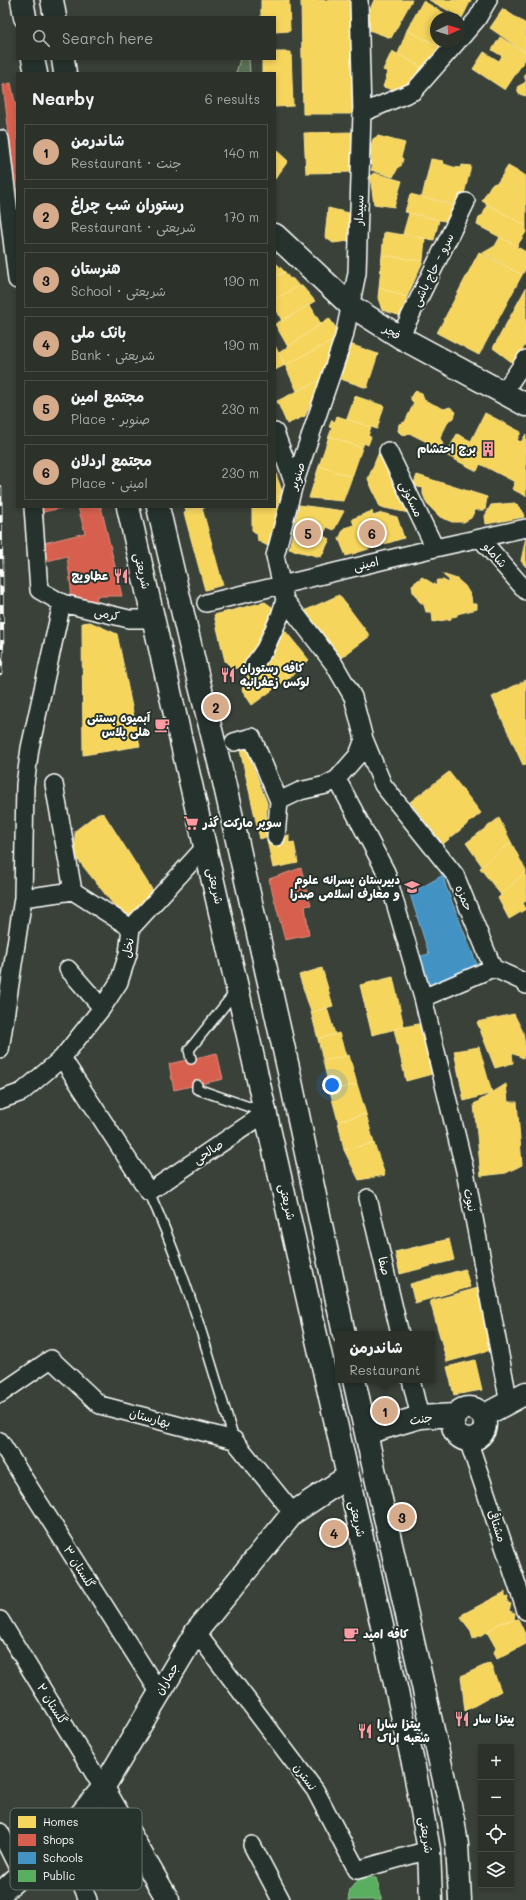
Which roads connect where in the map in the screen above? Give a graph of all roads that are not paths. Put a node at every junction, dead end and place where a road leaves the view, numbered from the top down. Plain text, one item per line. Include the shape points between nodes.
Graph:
1 (22, 0) edge
2 (52, 0) edge
3 (359, 0) edge
4 (488, 0) edge
5 (25, 16) edge
6 (55, 16) edge
7 (466, 31) edge
8 (452, 48) edge
9 (34, 60) edge
10 (63, 60) edge
11 (36, 72) edge
12 (65, 72) edge
13 (362, 113) junction
14 (0, 139) edge
15 (466, 202) dead end
16 (276, 236) edge
17 (16, 272) edge
18 (351, 306) junction
19 (400, 337) junction
20 (526, 359) edge
21 (503, 393) junction
22 (526, 406) edge
23 (276, 435) edge
24 (388, 451) dead end
25 (294, 484) junction
26 (33, 508) edge
27 (128, 508) edge
28 (158, 508) edge
29 (526, 528) edge
30 (480, 538) junction
31 (435, 548) junction
32 (526, 591) edge
33 (283, 593) junction
34 (62, 603) junction
35 (206, 603) dead end
36 (181, 608) junction
37 (153, 619) junction
38 (253, 666) dead end
39 (197, 674) junction
40 (167, 683) junction
41 (364, 739) junction
42 (234, 742) dead end
43 (337, 779) junction
44 (54, 784) dead end
45 (279, 801) junction
46 (276, 837) dead end
47 (206, 846) junction
48 (73, 890) junction
49 (22, 898) junction
50 (131, 928) junction
51 (68, 968) dead end
52 (493, 968) junction
53 (526, 982) edge
54 (238, 988) junction
55 (423, 998) junction
56 (102, 1008) junction
57 (0, 1050) edge
58 (62, 1058) junction
59 (191, 1059) dead end
60 (196, 1085) dead end
61 (0, 1100) edge
62 (266, 1112) junction
63 (149, 1192) junction
64 (368, 1198) dead end
65 (343, 1331) edge
66 (399, 1331) edge
67 (355, 1383) edge
68 (412, 1383) edge
69 (0, 1394) edge
70 (517, 1398) edge
71 (455, 1416) junction
72 (483, 1416) junction
73 (420, 1417) junction
74 (366, 1433) junction
75 (234, 1440) junction
76 (468, 1440) junction
77 (0, 1441) edge
78 (347, 1476) junction
79 (293, 1513) junction
80 (520, 1575) edge
81 (526, 1611) edge
82 (0, 1620) edge
83 (196, 1632) junction
84 (159, 1692) junction
85 (103, 1788) junction
86 (86, 1808) edge
87 (115, 1808) edge
88 (0, 1832) edge
89 (252, 1845) dead end
90 (429, 1850) junction
91 (10, 1852) edge
92 (142, 1855) edge
93 (84, 1890) edge
94 (88, 1900) edge
95 (168, 1900) edge
96 (281, 1900) edge
97 (430, 1900) edge
98 (460, 1900) edge

1 - 5 main road
2 - 6 main road
3 - 13 street, سپیدار
4 - 7 street
8 - 13 street via 414,91
9 - 11 main road
10 - 12 main road
13 - 18 street, سپیدار via 357,273
14 - 17 street
15 - 19 street, سرو - حاج باشی
16 - 18 main road, فجر
18 - 19 main road, فجر
18 - 25 street, صنوبر via 344,337
19 - 21 main road, فجر
20 - 21 street
21 - 22 main road, فجر
23 - 25 street
24 - 31 street, مسکونی
25 - 33 street, صنوبر via 275,556
26 - 34 street, کرمی via 39,590
27 - 37 main road, شریعتی
28 - 36 main road
29 - 30 street, امینی
30 - 31 street, امینی
30 - 32 street, شاملو
31 - 33 street, امینی
33 - 35 street, امینی
33 - 38 street, صنوبر via 280,616 265,649
33 - 41 street, حمزه via 334,664 353,697
34 - 37 street, کرمی via 128,619
34 - 49 street via 30,748 25,785
36 - 37 main road via 176,619 171,622 165,624
36 - 39 main road
37 - 40 main road, شریعتی
39 - 40 main road via 190,670 176,671
39 - 65 main road via 224,782
40 - 47 main road, شریعتی
41 - 43 street via 358,755
41 - 52 street, حمزه via 382,785 454,875
42 - 45 street via 252,737
43 - 45 street
43 - 55 street, نبوت via 386,872
44 - 48 street
45 - 46 street
47 - 50 street, نخل
47 - 54 main road, شریعتی
48 - 49 street
48 - 50 street
49 - 57 street
50 - 56 street, نخل via 128,954 119,982
51 - 56 street
52 - 53 street
52 - 55 street
54 - 59 lane via 189,1050
54 - 62 main road, شریعتی
55 - 70 street, نبوت
56 - 58 street, نخل
58 - 61 street, نخل via 22,1092
58 - 63 street
60 - 62 lane via 197,1089
62 - 63 street, صالحی
62 - 78 main road, شریعتی
63 - 75 lane via 164,1225 207,1347
64 - 66 street, صفا
67 - 74 main road
68 - 73 street
69 - 75 street, بهارستان via 51,1359 100,1405
70 - 72 main road
71 - 72 main road via 462,1409 472,1408
71 - 73 main road, جنت
71 - 76 main road via 453,1430 459,1438
72 - 76 main road via 483,1432 479,1437
73 - 74 main road, جنت
74 - 98 main road via 453,1819
75 - 79 street
76 - 80 street, مشتاقی
77 - 84 street, گلستان ۳
78 - 79 main road, جماران
78 - 90 main road, شریعتی via 414,1767
79 - 83 main road, جماران
80 - 81 street, مشتاقی
82 - 85 street, گلستان ۲
83 - 84 main road, جماران
83 - 90 street, نسترن via 316,1790 357,1870
84 - 85 main road, جماران
85 - 86 main road, جماران
85 - 87 main road
88 - 91 street
89 - 96 street
90 - 97 main road, شریعتی
92 - 95 main road
93 - 94 street

